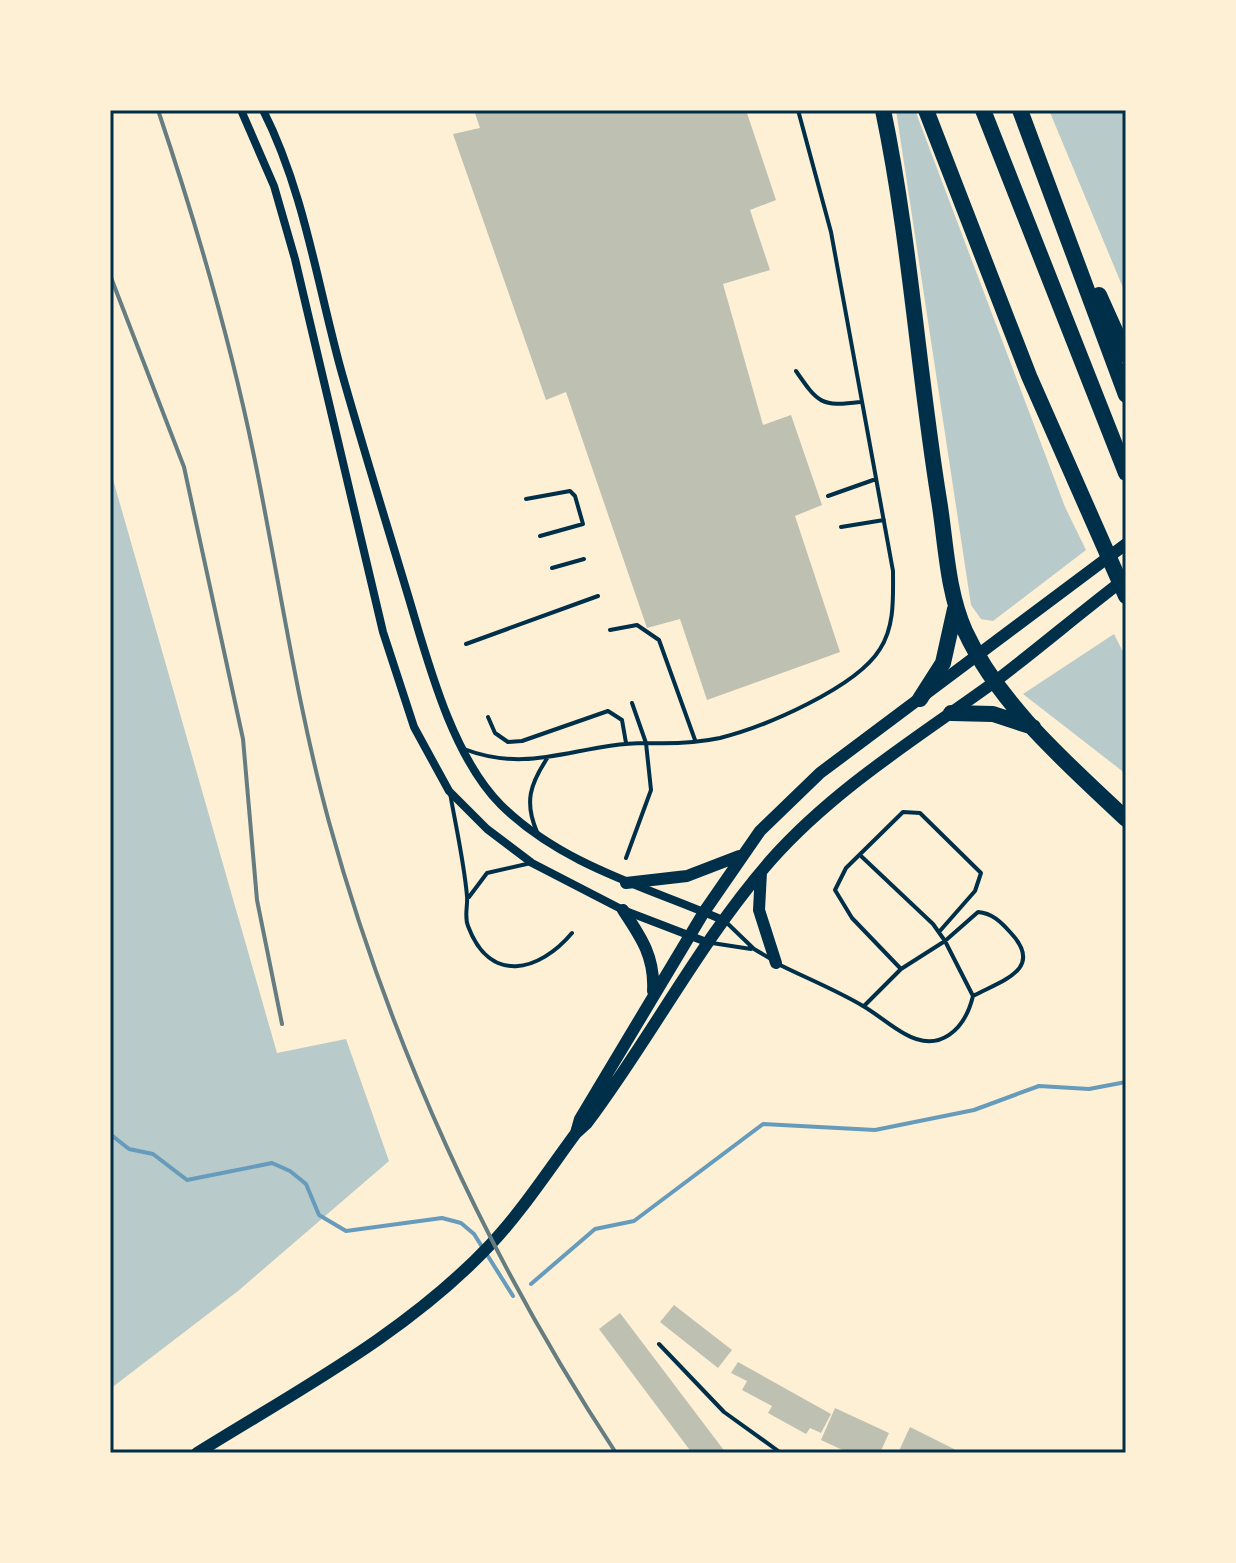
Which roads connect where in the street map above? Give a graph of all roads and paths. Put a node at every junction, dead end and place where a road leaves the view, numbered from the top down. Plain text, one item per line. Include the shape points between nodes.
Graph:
1 (241, 110) edge
2 (263, 110) edge
3 (798, 110) edge
4 (883, 110) edge
5 (926, 110) edge
6 (983, 110) edge
7 (1020, 110) edge
8 (1032, 143) junction
9 (313, 256) junction
10 (295, 259) junction
11 (1126, 355) edge
12 (796, 371) dead end
13 (1126, 395) edge
14 (860, 402) junction
15 (1126, 473) edge
16 (876, 479) junction
17 (828, 496) dead end
18 (526, 499) dead end
19 (884, 520) junction
20 (841, 527) dead end
21 (540, 536) dead end
22 (1126, 544) edge
23 (584, 559) dead end
24 (552, 568) dead end
25 (1126, 578) edge
26 (598, 596) dead end
27 (1126, 596) edge
28 (956, 604) junction
29 (610, 630) dead end
30 (466, 644) dead end
31 (979, 655) junction
32 (995, 681) junction
33 (920, 699) junction
34 (632, 703) dead end
35 (951, 713) junction
36 (488, 717) dead end
37 (1035, 728) junction
38 (695, 740) junction
39 (626, 743) junction
40 (646, 743) junction
41 (464, 749) junction
42 (548, 757) junction
43 (449, 791) junction
44 (1126, 819) edge
45 (540, 838) junction
46 (743, 854) junction
47 (861, 856) junction
48 (626, 858) dead end
49 (532, 863) junction
50 (761, 872) junction
51 (626, 883) junction
52 (468, 899) junction
53 (623, 910) junction
54 (704, 912) junction
55 (725, 921) junction
56 (939, 932) junction
57 (572, 933) dead end
58 (689, 936) junction
59 (945, 941) junction
60 (709, 943) junction
61 (754, 949) junction
62 (776, 963) junction
63 (901, 969) junction
64 (653, 994) junction
65 (973, 996) junction
66 (864, 1006) junction
67 (576, 1133) junction
68 (659, 1344) dead end
69 (197, 1453) edge
70 (781, 1453) edge

1 - 10 street via 274,186
2 - 9 street via 292,180
3 - 14 lane via 831,232
4 - 28 highway
5 - 27 highway via 1029,376
6 - 15 highway
7 - 8 highway
8 - 11 highway
8 - 13 highway
9 - 10 street
9 - 41 street via 430,671
10 - 43 street via 383,632 414,727
12 - 14 lane via 825,404
14 - 16 lane
16 - 17 lane
16 - 19 lane
18 - 21 lane via 570,491 575,496 583,524
19 - 20 lane
19 - 38 lane via 893,606 887,636 870,663 845,683 748,729
22 - 31 main road
23 - 24 lane
25 - 32 main road
26 - 30 lane
28 - 31 highway
28 - 33 highway via 946,654
29 - 38 lane via 637,625 656,635
31 - 32 highway
31 - 33 main road
32 - 35 main road
32 - 37 highway
33 - 46 main road via 820,773
34 - 40 lane
35 - 37 highway via 993,714
35 - 50 main road via 834,801
36 - 39 lane via 495,733 508,742 608,711 622,720
37 - 44 highway
38 - 40 lane
39 - 40 lane
39 - 42 lane
40 - 48 lane via 651,790
41 - 42 lane via 503,761
41 - 45 street via 481,781
42 - 45 lane via 529,789 529,815
43 - 49 street
43 - 52 lane
45 - 51 street
46 - 51 main road via 687,876
46 - 54 main road
47 - 56 lane
47 - 56 lane via 894,818 909,810 920,813 958,847 976,866 981,881
47 - 63 lane via 846,868 835,890 852,918
49 - 52 lane via 487,873
49 - 53 street
50 - 55 main road
50 - 62 main road via 759,910
51 - 54 street
52 - 57 lane via 468,926 479,947 499,964 528,967 555,954
53 - 58 street
53 - 64 main road via 652,960
54 - 55 street
54 - 58 main road
55 - 60 main road
55 - 61 lane
56 - 59 lane
58 - 60 street
58 - 64 main road
59 - 63 lane
59 - 65 lane
59 - 65 lane via 978,912 989,913 1024,951 1018,972
60 - 61 lane
60 - 67 main road via 597,1111
61 - 62 lane
62 - 66 lane
63 - 66 lane
64 - 67 main road
65 - 66 lane via 958,1030 927,1041 907,1036
67 - 69 main road via 514,1218 462,1272 343,1364
68 - 70 lane via 724,1412

